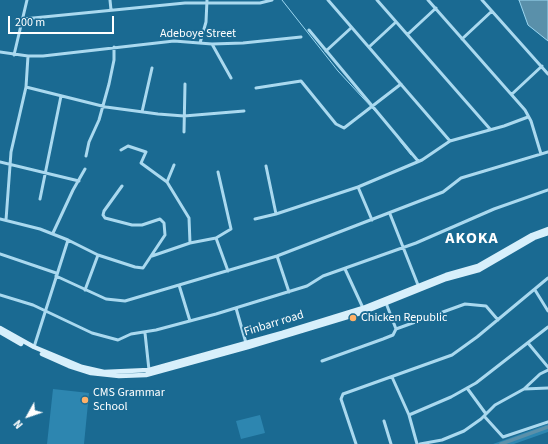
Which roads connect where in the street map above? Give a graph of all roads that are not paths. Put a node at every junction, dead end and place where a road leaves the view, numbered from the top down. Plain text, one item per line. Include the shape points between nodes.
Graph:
1 (28, 0) edge
2 (110, 0) edge
3 (272, 0) edge
4 (328, 0) edge
5 (377, 0) edge
6 (428, 0) edge
7 (482, 0) edge
8 (207, 2) edge
9 (436, 8) junction
10 (111, 10) junction
11 (492, 10) junction
12 (23, 20) junction
13 (396, 22) junction
14 (351, 28) junction
15 (309, 30) dead end
16 (408, 34) junction
17 (301, 38) dead end
18 (462, 39) junction
19 (200, 43) junction
20 (212, 44) junction
21 (114, 47) junction
22 (369, 47) junction
23 (326, 51) junction
24 (0, 52) edge
25 (14, 55) junction
26 (28, 56) junction
27 (542, 66) junction
28 (152, 68) dead end
29 (548, 74) edge
30 (231, 78) dead end
31 (185, 84) dead end
32 (401, 84) junction
33 (26, 87) junction
34 (256, 88) dead end
35 (512, 94) junction
36 (61, 96) junction
37 (103, 106) junction
38 (372, 107) junction
39 (244, 111) dead end
40 (142, 112) junction
41 (184, 116) junction
42 (528, 117) junction
43 (490, 129) junction
44 (184, 132) dead end
45 (450, 141) junction
46 (121, 150) dead end
47 (548, 152) edge
48 (541, 154) junction
49 (86, 156) dead end
50 (418, 161) junction
51 (0, 162) edge
52 (10, 164) junction
53 (174, 165) dead end
54 (266, 166) dead end
55 (85, 169) dead end
56 (46, 172) junction
57 (218, 172) dead end
58 (79, 181) junction
59 (167, 182) junction
60 (122, 186) dead end
61 (358, 187) junction
62 (548, 190) edge
63 (40, 199) dead end
64 (276, 214) junction
65 (390, 214) junction
66 (255, 219) dead end
67 (0, 220) edge
68 (6, 220) junction
69 (372, 220) junction
70 (548, 229) edge
71 (54, 233) junction
72 (548, 233) edge
73 (216, 238) junction
74 (68, 240) junction
75 (190, 244) junction
76 (403, 248) junction
77 (0, 254) edge
78 (98, 255) junction
79 (152, 256) junction
80 (277, 256) junction
81 (345, 269) junction
82 (228, 271) junction
83 (56, 274) junction
84 (548, 278) edge
85 (179, 285) junction
86 (418, 285) junction
87 (85, 290) junction
88 (535, 290) junction
89 (289, 292) junction
90 (0, 295) edge
91 (386, 303) junction
92 (236, 308) junction
93 (363, 308) junction
94 (548, 310) edge
95 (46, 311) junction
96 (336, 318) junction
97 (498, 320) junction
98 (190, 321) junction
99 (0, 328) edge
100 (548, 328) edge
101 (396, 329) junction
102 (0, 332) edge
103 (145, 333) junction
104 (246, 343) junction
105 (528, 343) junction
106 (34, 347) junction
107 (322, 361) dead end
108 (548, 367) edge
109 (149, 370) junction
110 (548, 370) edge
111 (392, 377) junction
112 (467, 388) junction
113 (548, 388) edge
114 (524, 389) junction
115 (409, 414) junction
116 (485, 414) junction
117 (384, 421) dead end
118 (548, 422) edge
119 (356, 444) edge
120 (391, 444) edge
121 (419, 444) edge

1 - 12 street
2 - 10 street
3 - 8 street
4 - 14 street
5 - 13 street
6 - 9 street
7 - 11 street
8 - 10 street
8 - 19 street via 206,22
9 - 16 street
9 - 18 street
10 - 12 street
11 - 18 street
11 - 27 street
12 - 25 street
13 - 16 street
13 - 22 street
14 - 22 street
14 - 23 street
15 - 23 street
16 - 43 street
17 - 20 street, Adeboye Street
18 - 35 street
19 - 20 street, Adeboye Street
19 - 21 street, Adeboye Street via 184,41
20 - 30 street
21 - 26 street, Adeboye Street
21 - 37 street via 113,69
22 - 32 street
23 - 38 street
24 - 25 street, Adeboye Street
25 - 26 street, Adeboye Street
26 - 33 street
27 - 29 street
27 - 35 street
28 - 40 street
31 - 41 street
32 - 38 street
32 - 45 street
33 - 36 street
33 - 52 street
34 - 38 street via 301,81 341,128
35 - 42 street
36 - 37 street
36 - 56 street
37 - 40 street
37 - 49 street
38 - 50 street
39 - 41 street
40 - 41 street
41 - 44 street
42 - 43 street
42 - 48 street
43 - 45 street
45 - 50 street
46 - 59 street via 128,146 144,151 146,153 141,163
47 - 48 street
48 - 65 street via 461,178 443,192
50 - 61 street
51 - 52 street
52 - 56 street
52 - 68 street
53 - 59 street
54 - 64 street
55 - 58 street
56 - 58 street
56 - 63 street
57 - 73 street via 231,229
58 - 71 street
59 - 75 street via 189,218
60 - 79 street via 109,203 103,217 132,225 161,220 166,232
61 - 64 street
61 - 69 street
62 - 76 street via 494,209
64 - 66 street
65 - 69 street
65 - 76 street
67 - 68 street
68 - 71 street
69 - 80 street
70 - 86 main road, Finbarr road via 532,235 478,266
71 - 74 street
72 - 91 main road, Finbarr road via 534,238 479,270 446,279
73 - 75 street
73 - 82 street
74 - 78 street
74 - 83 street
75 - 79 street
76 - 81 street
76 - 86 street
77 - 83 street
78 - 79 street via 141,268 145,267
78 - 87 street
80 - 82 street
80 - 89 street
81 - 89 street
81 - 93 street
82 - 85 street
83 - 87 street
83 - 95 street
84 - 88 street
85 - 87 street via 125,301 111,300
85 - 98 street
86 - 93 main road, Finbarr road
88 - 94 street
88 - 97 street
89 - 92 street
90 - 95 street
91 - 96 main road, Finbarr road
91 - 101 street
92 - 98 street
92 - 104 street
93 - 96 main road, Finbarr road
95 - 103 street via 92,334 114,340 121,340 131,334
95 - 106 street
96 - 102 main road, Finbarr road via 146,375 131,376 104,376 69,366
96 - 104 main road, Finbarr road
97 - 101 street via 486,306 465,304
97 - 111 street via 452,355
98 - 103 street
99 - 106 main road, Finbarr road
100 - 105 street
101 - 107 street via 389,337
103 - 109 street
104 - 109 main road, Finbarr road
105 - 108 street
105 - 112 street
106 - 109 main road, Finbarr road via 93,370
110 - 114 street
111 - 115 street
111 - 119 street via 342,396
112 - 115 street
112 - 116 street
113 - 114 street
114 - 116 street via 495,405
115 - 121 street
116 - 118 street via 502,437
116 - 121 street via 459,433 442,440
117 - 120 street

